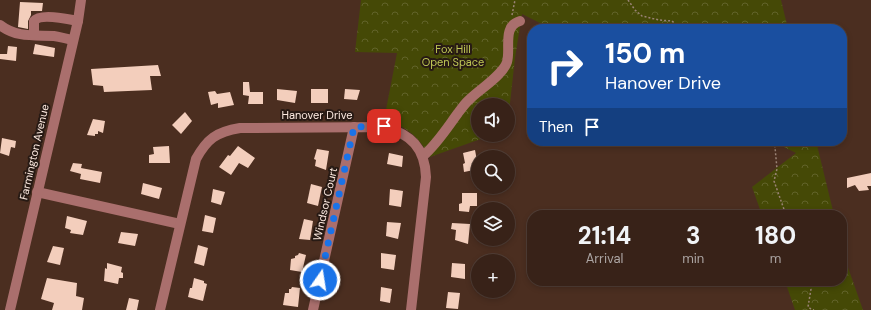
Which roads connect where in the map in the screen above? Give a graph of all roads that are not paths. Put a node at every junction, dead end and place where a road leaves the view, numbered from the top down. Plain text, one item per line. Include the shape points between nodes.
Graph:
1 (81, 0) edge
2 (78, 21) junction
3 (520, 21) dead end
4 (0, 25) edge
5 (34, 35) junction
6 (73, 40) junction
7 (354, 127) junction
8 (423, 156) junction
9 (37, 192) junction
10 (180, 224) junction
11 (10, 310) edge
12 (160, 310) edge
13 (313, 310) edge
14 (411, 310) edge

1 - 2 street, Farmington Avenue
2 - 5 street via 37,18 34,21
2 - 6 street, Farmington Avenue
3 - 8 street via 510,29 507,61 500,73 468,100
4 - 5 street via 11,32
5 - 6 street
6 - 9 street, Farmington Avenue
7 - 8 street, Hanover Drive via 384,126 397,130 416,143
7 - 10 street, Hanover Drive via 240,128 226,130 215,136 207,142 196,160
7 - 13 street, Windsor Court
8 - 14 street, Hanover Drive via 426,177
9 - 10 street
9 - 11 street, Farmington Avenue
10 - 12 street, Hanover Drive

